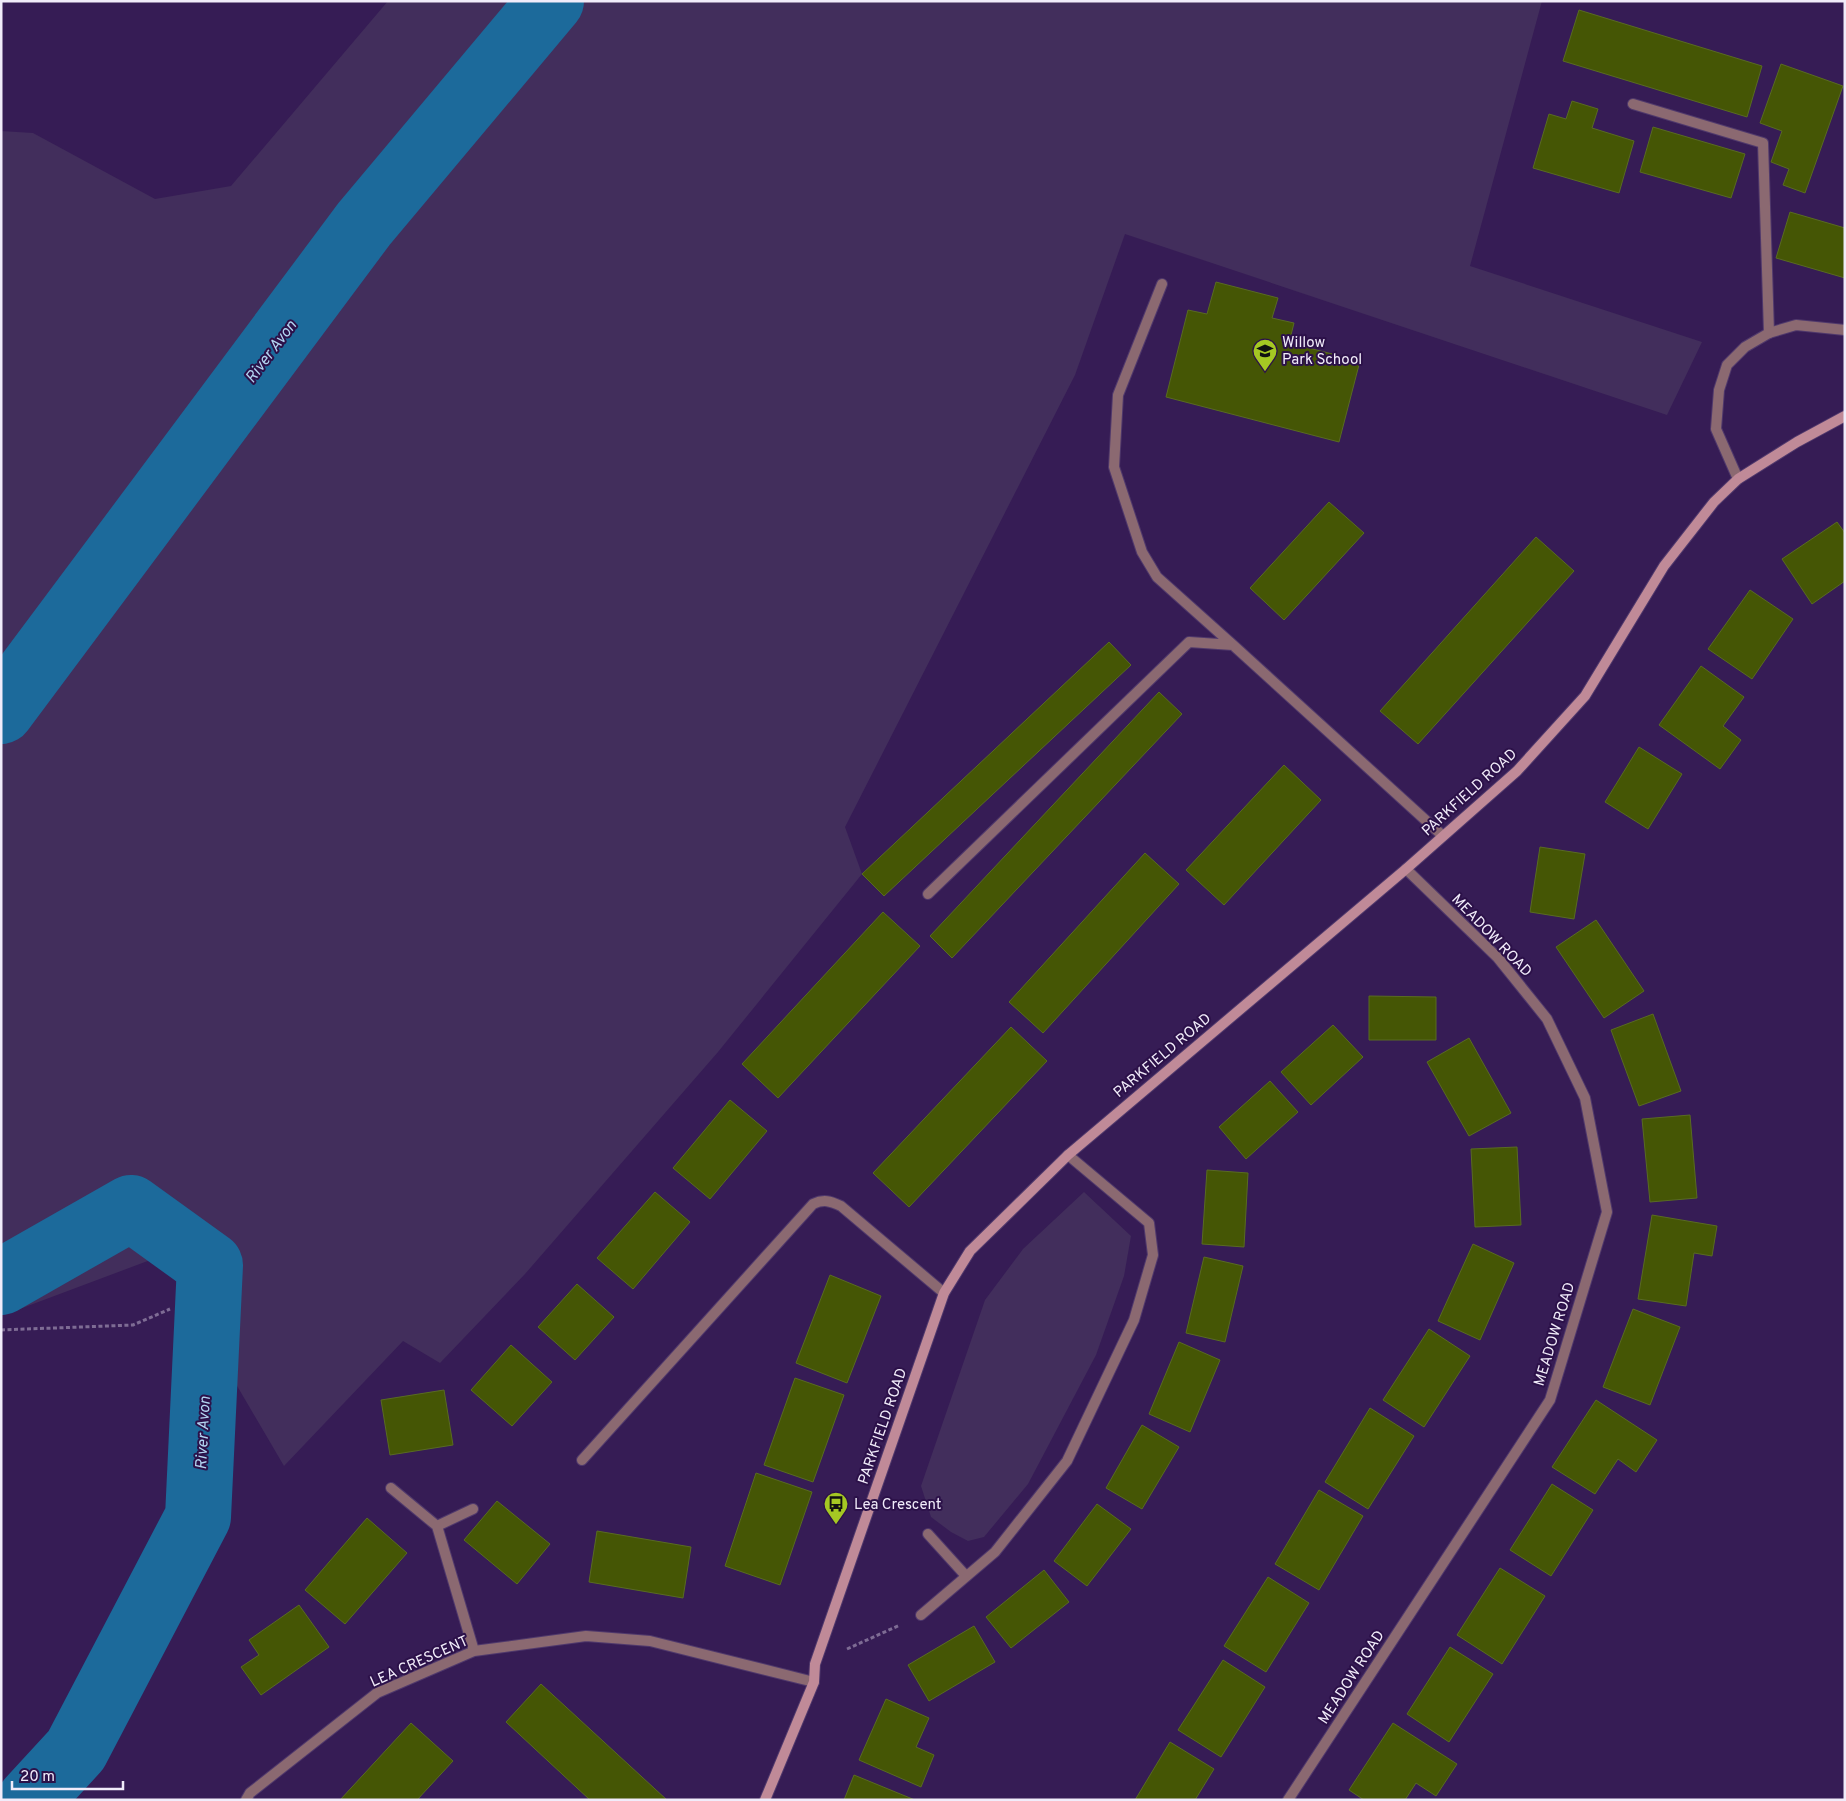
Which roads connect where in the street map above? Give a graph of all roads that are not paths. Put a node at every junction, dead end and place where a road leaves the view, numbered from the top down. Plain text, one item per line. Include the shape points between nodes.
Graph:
1 (1633, 104) dead end
2 (1162, 284) dead end
3 (1845, 330) edge
4 (1769, 333) junction
5 (1845, 416) edge
6 (1738, 479) junction
7 (1234, 645) junction
8 (1443, 836) junction
9 (1406, 869) junction
10 (928, 894) dead end
11 (1068, 1155) junction
12 (944, 1293) junction
13 (582, 1460) dead end
14 (390, 1488) dead end
15 (473, 1509) dead end
16 (437, 1526) junction
17 (928, 1534) dead end
18 (966, 1576) junction
19 (921, 1615) road end
20 (474, 1651) junction
21 (814, 1682) junction
22 (246, 1800) edge
23 (765, 1800) edge
24 (1288, 1800) edge

1 - 4 street via 1763,143
2 - 7 street via 1118,395 1114,467 1142,552 1158,577
3 - 4 street via 1796,325
4 - 6 street via 1745,347 1727,365 1718,390 1716,429
5 - 6 street, PARKFIELD ROAD
6 - 8 street, PARKFIELD ROAD via 1714,502 1664,566 1585,696 1517,770
7 - 8 street
7 - 10 street via 1189,642
8 - 9 street, PARKFIELD ROAD
9 - 11 street, PARKFIELD ROAD
9 - 24 street, MEADOW ROAD via 1498,958 1547,1019 1585,1098 1607,1212 1550,1400
11 - 12 street, PARKFIELD ROAD via 970,1251
11 - 18 street via 1149,1223 1153,1255 1134,1320 1067,1462 995,1552
12 - 13 street via 841,1206 822,1200 813,1204
12 - 21 street, PARKFIELD ROAD via 815,1664
14 - 16 street
15 - 16 street
16 - 20 street
17 - 18 street
18 - 19 street
20 - 21 street, LEA CRESCENT via 586,1636 650,1642
20 - 22 street, LEA CRESCENT via 376,1693 250,1793
21 - 23 street, PARKFIELD ROAD

